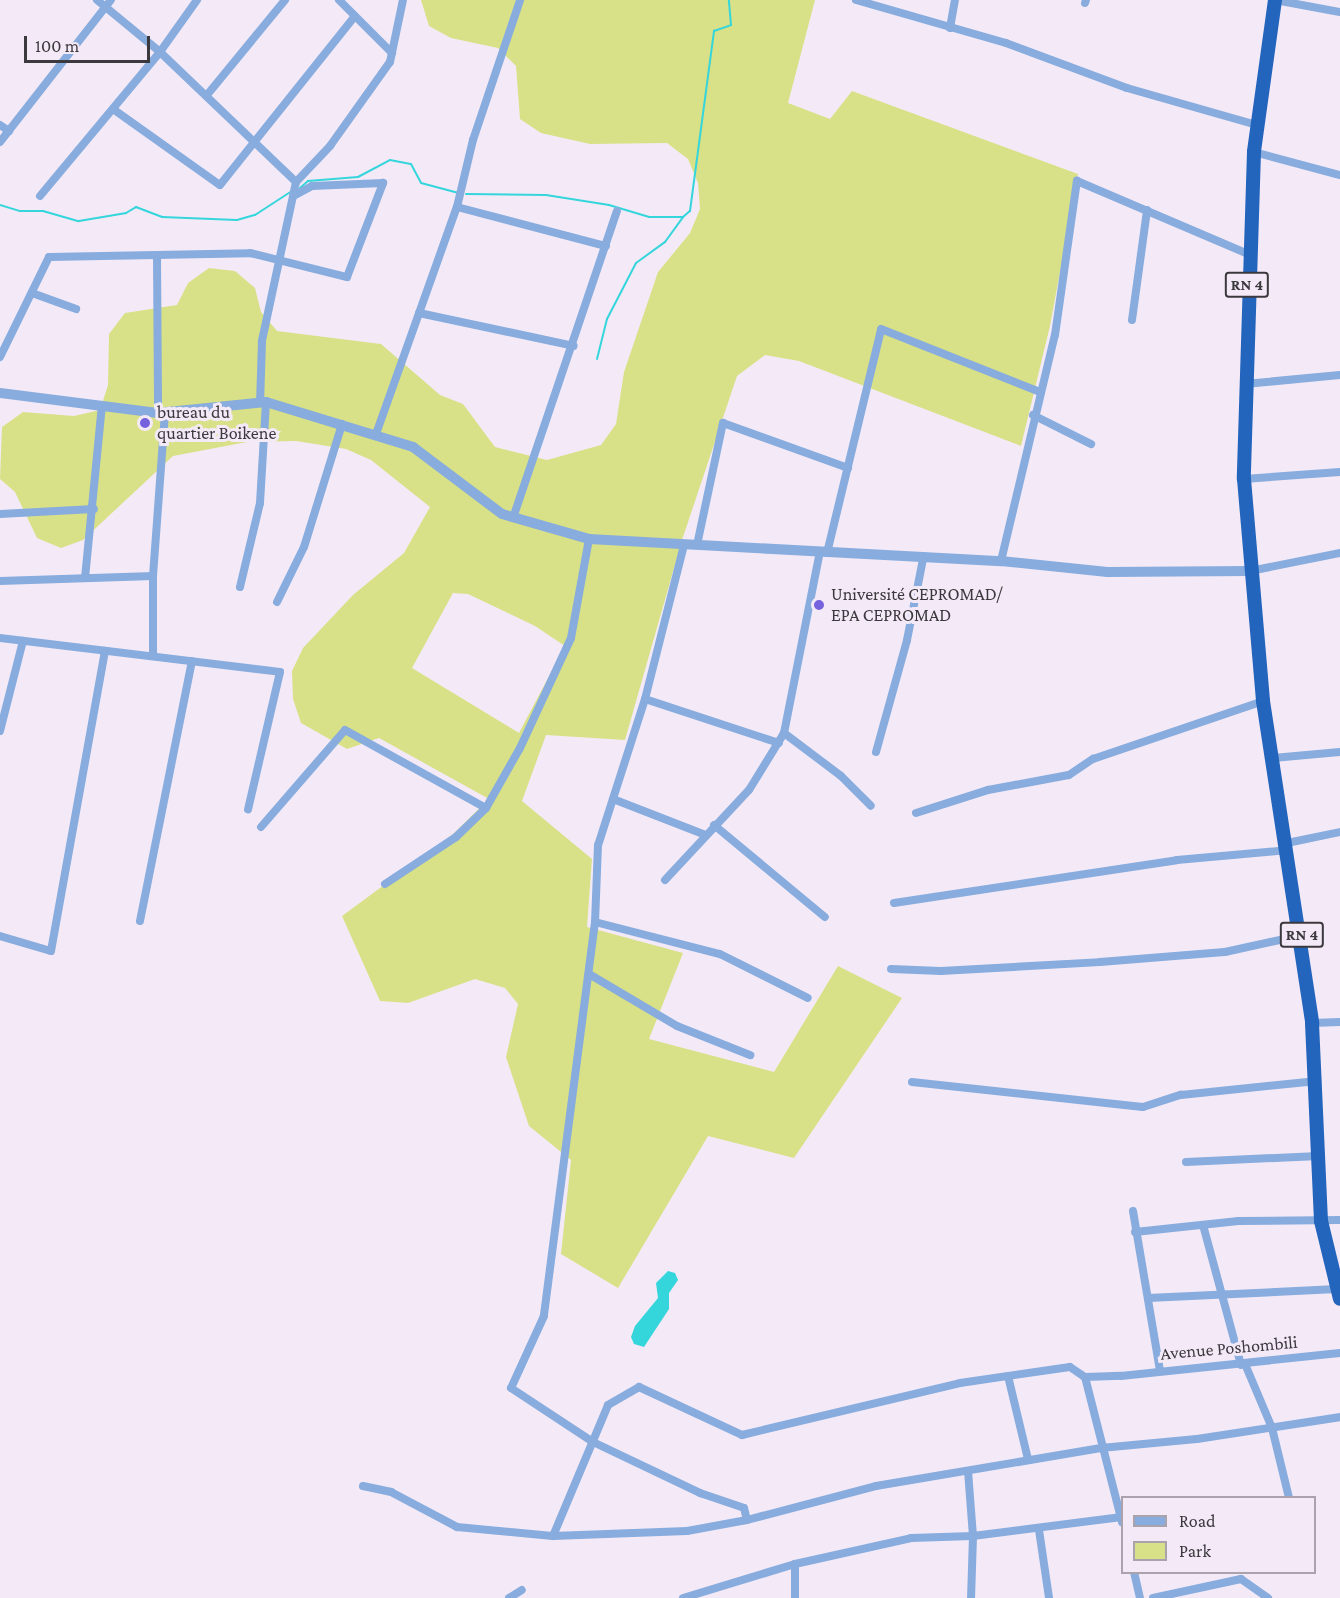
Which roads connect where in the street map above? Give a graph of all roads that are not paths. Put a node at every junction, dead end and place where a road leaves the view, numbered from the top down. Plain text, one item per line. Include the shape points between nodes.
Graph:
1 (97, 0) edge
2 (197, 0) edge
3 (285, 0) edge
4 (339, 0) edge
5 (403, 0) edge
6 (520, 0) edge
7 (856, 0) edge
8 (955, 0) edge
9 (1275, 0) edge
10 (109, 4) edge
11 (1340, 12) edge
12 (355, 15) junction
13 (950, 28) junction
14 (160, 52) junction
15 (392, 53) junction
16 (207, 95) junction
17 (113, 109) junction
18 (0, 125) edge
19 (1257, 125) junction
20 (9, 131) junction
21 (0, 142) edge
22 (257, 142) junction
23 (1254, 152) junction
24 (1340, 175) edge
25 (294, 189) junction
26 (40, 196) dead end
27 (457, 207) junction
28 (1147, 210) junction
29 (617, 211) dead end
30 (606, 246) junction
31 (1248, 254) junction
32 (157, 257) junction
33 (278, 260) junction
34 (32, 293) junction
35 (76, 309) dead end
36 (419, 313) junction
37 (1132, 320) dead end
38 (3, 345) edge
39 (574, 346) junction
40 (0, 357) edge
41 (1340, 375) edge
42 (1244, 384) junction
43 (0, 393) edge
44 (1040, 393) junction
45 (263, 403) junction
46 (102, 406) junction
47 (162, 412) junction
48 (1033, 415) junction
49 (342, 424) junction
50 (376, 434) junction
51 (1091, 444) dead end
52 (848, 468) junction
53 (1340, 472) edge
54 (1244, 479) junction
55 (94, 509) junction
56 (0, 514) edge
57 (513, 518) junction
58 (589, 539) junction
59 (684, 545) junction
60 (697, 545) junction
61 (824, 553) junction
62 (1340, 554) edge
63 (923, 559) junction
64 (1001, 561) junction
65 (1250, 572) junction
66 (153, 576) junction
67 (86, 578) junction
68 (0, 581) edge
69 (240, 587) dead end
70 (278, 602) dead end
71 (0, 638) edge
72 (23, 641) junction
73 (105, 651) junction
74 (153, 656) junction
75 (192, 661) junction
76 (645, 699) junction
77 (1263, 701) junction
78 (0, 731) edge
79 (784, 733) junction
80 (779, 743) junction
81 (876, 752) dead end
82 (1340, 752) edge
83 (1273, 758) junction
84 (613, 799) junction
85 (871, 806) dead end
86 (486, 808) junction
87 (248, 809) dead end
88 (916, 813) dead end
89 (714, 825) junction
90 (261, 827) dead end
91 (1340, 832) edge
92 (706, 835) junction
93 (1288, 846) junction
94 (665, 880) dead end
95 (385, 884) dead end
96 (894, 903) dead end
97 (825, 917) dead end
98 (140, 921) dead end
99 (595, 922) junction
100 (1302, 935) junction
101 (0, 936) edge
102 (891, 969) dead end
103 (589, 974) junction
104 (808, 998) dead end
105 (1340, 1022) edge
106 (1312, 1023) junction
107 (750, 1055) dead end
108 (1317, 1081) junction
109 (912, 1082) dead end
110 (1319, 1156) junction
111 (1186, 1162) dead end
112 (1132, 1211) dead end
113 (1340, 1220) edge
114 (1321, 1221) junction
115 (1203, 1225) junction
116 (1135, 1232) junction
117 (1219, 1294) junction
118 (1338, 1294) edge
119 (1148, 1298) junction
120 (1340, 1353) edge
121 (1243, 1364) junction
122 (1160, 1371) junction
123 (1008, 1376) junction
124 (1085, 1377) junction
125 (1340, 1417) edge
126 (1272, 1428) junction
127 (592, 1442) junction
128 (1101, 1448) junction
129 (1028, 1459) junction
130 (968, 1471) junction
131 (363, 1486) dead end
132 (1289, 1496) edge
133 (1121, 1516) edge
134 (1121, 1519) edge
135 (747, 1520) junction
136 (1039, 1530) junction
137 (553, 1536) junction
138 (973, 1536) junction
139 (795, 1564) junction
140 (1134, 1574) edge
141 (522, 1590) dead end
142 (509, 1598) edge
143 (682, 1598) edge
144 (795, 1598) edge
145 (971, 1598) edge
146 (1048, 1598) edge
147 (1140, 1598) edge
148 (1153, 1598) edge
149 (1268, 1598) edge

1 - 10 street
2 - 14 street
3 - 16 street
4 - 12 street
5 - 15 street
6 - 27 street via 473,140
7 - 13 street
8 - 13 street
9 - 11 street
9 - 19 highway, RN 4
10 - 14 street
10 - 20 street
12 - 15 street
12 - 22 street
13 - 19 street via 1006,43 1127,88
14 - 16 street
14 - 17 street
15 - 25 street via 365,99
16 - 22 street
17 - 22 street via 220,184
17 - 26 street
18 - 20 street
19 - 23 highway, RN 4
20 - 21 street
22 - 25 street
23 - 24 street
23 - 31 highway, RN 4
25 - 33 street
25 - 33 street via 383,183 347,277 320,267
27 - 30 street
27 - 36 street
28 - 31 street
28 - 37 street
28 - 44 street via 1077,181 1054,335
29 - 30 street
30 - 39 street
31 - 42 highway, RN 4
32 - 33 street via 221,251
32 - 34 street via 49,257
32 - 47 street
33 - 45 street via 262,341
34 - 35 street
34 - 38 street
36 - 39 street
36 - 50 street
38 - 40 street
39 - 57 street
41 - 42 street
42 - 54 highway, RN 4
43 - 46 street
44 - 48 street
44 - 52 street via 881,329
45 - 47 street
45 - 49 street
45 - 69 street via 260,503
46 - 47 street
46 - 55 street
47 - 66 street
48 - 51 street
48 - 64 street
49 - 50 street
49 - 70 street via 304,547
50 - 57 street via 413,447
52 - 60 street via 723,423
52 - 61 street
53 - 54 street
54 - 65 highway, RN 4
55 - 56 street
55 - 67 street
57 - 58 street
58 - 59 street
58 - 86 street via 571,638 520,748
59 - 60 street
59 - 76 street
60 - 61 street
61 - 63 street
61 - 79 street
62 - 65 street
63 - 64 street
63 - 81 street via 907,640
64 - 65 street via 1107,572
65 - 77 highway, RN 4
66 - 67 street
66 - 74 street
67 - 68 street
71 - 72 street
72 - 73 street
72 - 78 street
73 - 74 street
73 - 101 street via 51,951
74 - 75 street
75 - 87 street via 280,672
75 - 98 street
76 - 80 street
76 - 84 street
77 - 83 highway, RN 4
77 - 88 street via 1093,759 1069,775 988,790
79 - 80 street
79 - 85 street via 841,776
80 - 89 street via 749,790
82 - 83 street
83 - 93 highway, RN 4
84 - 92 street
84 - 99 street via 598,844
86 - 90 street via 345,730
86 - 95 street via 456,837
89 - 92 street
89 - 97 street
91 - 93 street
92 - 94 street
93 - 96 street
93 - 100 highway, RN 4
99 - 103 street
99 - 104 street via 720,954
100 - 102 street via 1225,952 1100,963 941,971
100 - 106 highway, RN 4
103 - 107 street via 677,1026
103 - 127 street via 544,1316 511,1388
105 - 106 street
106 - 108 highway, RN 4
108 - 109 street via 1181,1095 1143,1107
108 - 110 highway, RN 4
110 - 111 street
110 - 114 highway, RN 4
112 - 116 street
113 - 114 street
114 - 115 street
114 - 118 highway, RN 4
115 - 116 street
115 - 117 street
116 - 119 street
117 - 118 street
117 - 119 street
117 - 121 street
119 - 122 street
120 - 121 street, Avenue Poshombili
121 - 122 street, Avenue Poshombili
121 - 126 street
122 - 124 street, Avenue Poshombili
123 - 124 street, Avenue Poshombili via 1070,1367
123 - 127 street, Avenue Poshombili via 960,1383 742,1435 639,1387 608,1405
123 - 129 street
124 - 128 street
125 - 126 street
126 - 128 street
126 - 132 street
127 - 135 street via 700,1493 744,1508
127 - 137 street
128 - 129 street
128 - 133 street
129 - 130 street
130 - 135 street via 876,1486
130 - 138 street
131 - 137 street via 391,1492 457,1527
134 - 136 street
135 - 137 street via 687,1531
136 - 138 street
136 - 146 street
138 - 139 street via 911,1538
138 - 145 street
139 - 143 street
139 - 144 street
140 - 147 street
141 - 142 street
148 - 149 street via 1241,1579

